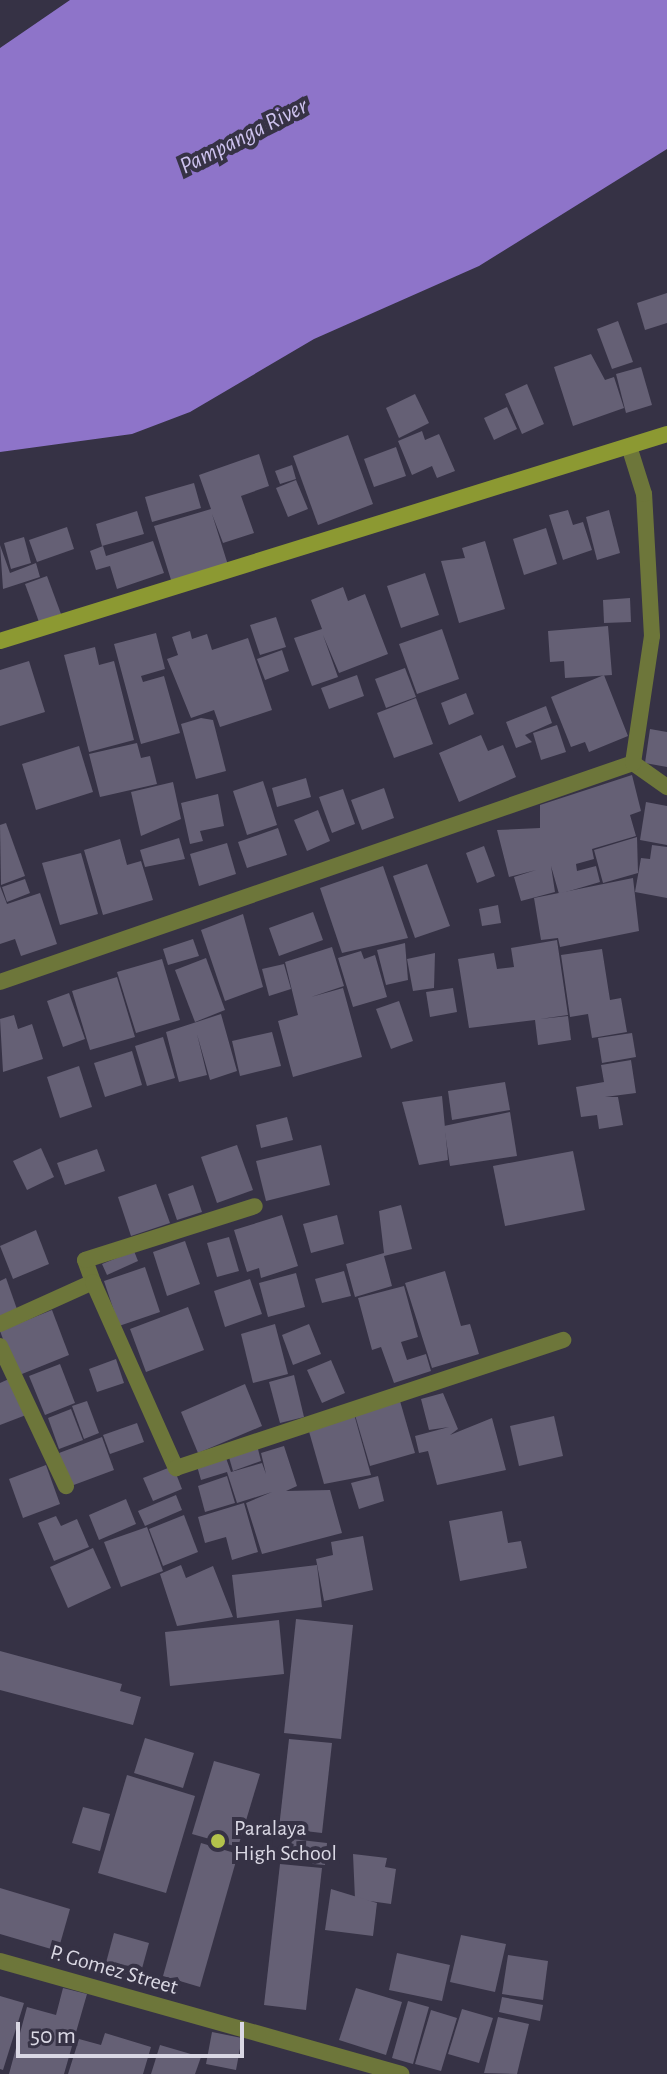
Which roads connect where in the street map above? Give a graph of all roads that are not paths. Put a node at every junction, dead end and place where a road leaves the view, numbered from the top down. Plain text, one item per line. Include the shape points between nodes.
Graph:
1 (667, 434) edge
2 (629, 446) junction
3 (0, 641) edge
4 (633, 763) junction
5 (667, 787) edge
6 (0, 982) edge
7 (255, 1206) dead end
8 (93, 1282) junction
9 (0, 1324) edge
10 (563, 1340) dead end
11 (0, 1346) edge
12 (66, 1486) dead end
13 (0, 1961) edge
14 (401, 2074) edge

1 - 2 street
2 - 3 street
2 - 4 street via 644,494 652,636
4 - 5 street
4 - 6 street
7 - 8 street via 85,1260
8 - 9 street
8 - 10 street via 176,1468
11 - 12 street
13 - 14 street, P. Gomez Street

